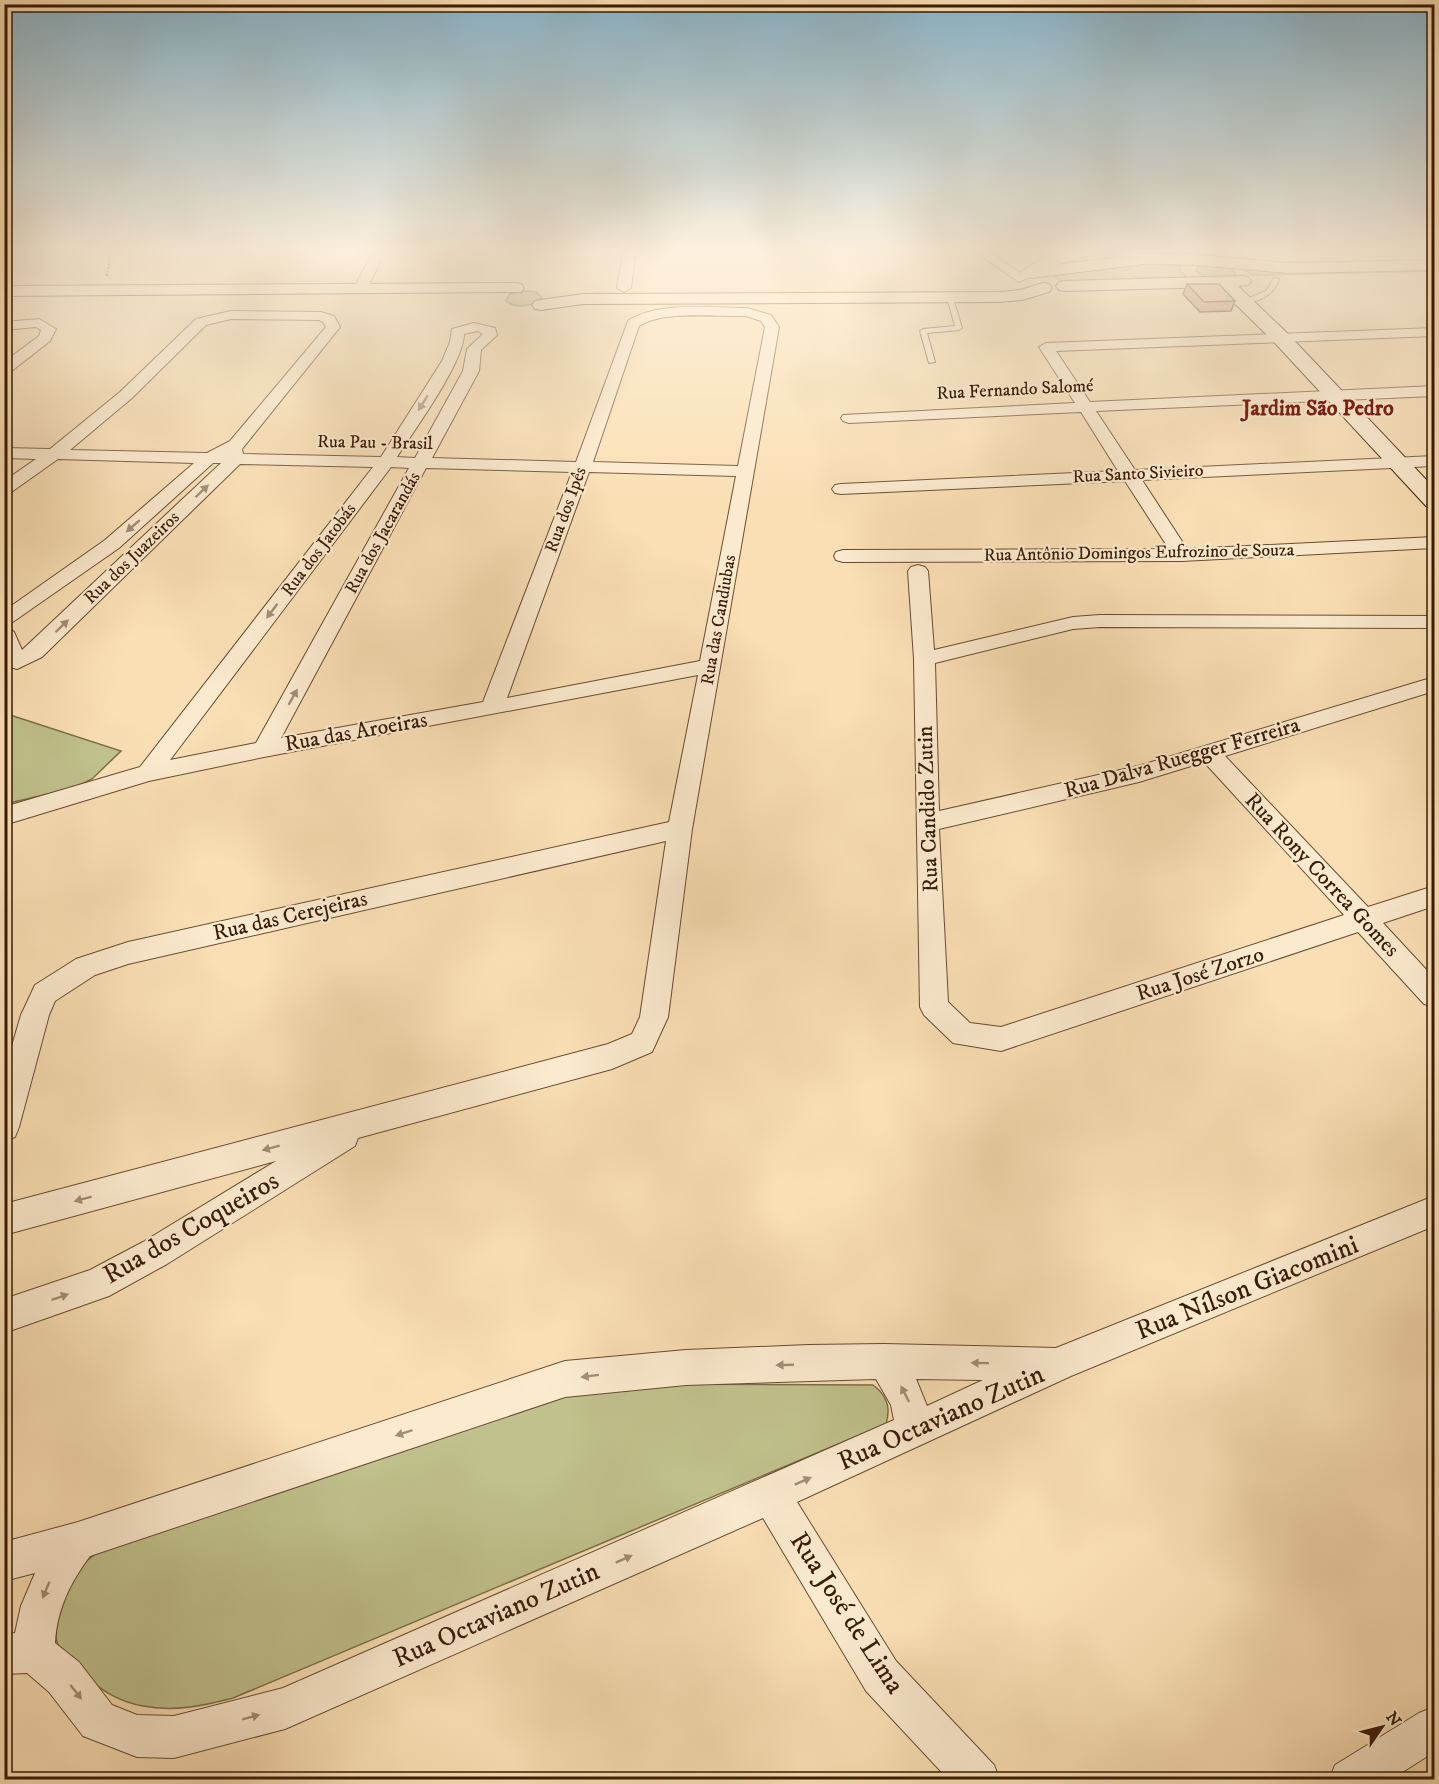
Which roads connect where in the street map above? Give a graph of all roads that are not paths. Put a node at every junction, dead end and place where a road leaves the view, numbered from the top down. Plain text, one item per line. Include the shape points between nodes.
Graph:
1 (47, 333) edge
2 (189, 333) edge
3 (328, 333) edge
4 (457, 333) edge
5 (490, 333) edge
6 (630, 333) edge
7 (771, 333) edge
8 (923, 333) edge
9 (1276, 333) edge
10 (1402, 333) edge
11 (1281, 338) junction
12 (931, 362) dead end
13 (4, 370) edge
14 (1434, 391) edge
15 (1333, 395) junction
16 (1085, 406) junction
17 (849, 418) dead end
18 (4, 453) edge
19 (235, 453) junction
20 (53, 456) junction
21 (208, 459) junction
22 (1434, 461) edge
23 (386, 462) junction
24 (422, 463) junction
25 (1399, 463) junction
26 (583, 466) junction
27 (745, 471) junction
28 (1130, 474) junction
29 (4, 489) edge
30 (841, 489) dead end
31 (1434, 501) edge
32 (1434, 543) edge
33 (1182, 555) junction
34 (843, 556) dead end
35 (918, 571) dead end
36 (4, 621) edge
37 (1434, 622) edge
38 (4, 632) edge
39 (924, 659) junction
40 (710, 666) junction
41 (1434, 684) edge
42 (492, 708) junction
43 (264, 749) junction
44 (1209, 753) junction
45 (148, 773) junction
46 (4, 816) edge
47 (927, 823) junction
48 (680, 829) junction
49 (1434, 896) edge
50 (1364, 920) junction
51 (1434, 996) edge
52 (963, 1034) joint
53 (642, 1043) joint
54 (368, 1121) junction
55 (4, 1127) edge
56 (1434, 1211) edge
57 (4, 1220) edge
58 (4, 1316) edge
59 (884, 1361) junction
60 (1059, 1364) junction
61 (913, 1432) junction
62 (771, 1495) junction
63 (78, 1541) junction
64 (4, 1562) edge
65 (20, 1653) edge
66 (1434, 1728) edge
67 (979, 1779) edge
68 (1350, 1779) edge

1 - 13 street
2 - 20 street, Rua dos Juazeiros via 126,395
3 - 19 street, Rua dos Juazeiros
4 -> 23 street, Rua dos Jatobás via 458,342 449,361
5 - 24 street, Rua dos Jacarandás via 474,349 471,371
6 - 26 street, Rua dos Ipês
7 - 27 street, Rua das Candiubas
8 - 12 lane
9 - 11 main road
10 - 11 street
11 - 15 main road
11 - 16 street via 1046,347
14 - 15 street, Rua Fernando Salomé
15 - 16 street, Rua Fernando Salomé
15 - 25 main road
16 - 17 street, Rua Fernando Salomé
16 - 28 street
18 - 20 street, Rua Pau - Brasil
19 - 21 street, Rua Pau - Brasil
19 - 23 street, Rua Pau - Brasil
38 -> 19 street, Rua dos Juazeiros via 17,662 34,652
20 - 21 street, Rua Pau - Brasil
20 - 29 street
21 -> 36 street via 112,544
22 - 25 street, Rua Santo Sivieiro
23 - 24 street, Rua Pau - Brasil
23 -> 45 street, Rua dos Jatobás
24 - 26 street, Rua Pau - Brasil
43 -> 24 street, Rua dos Jacarandás
25 - 28 street, Rua Santo Sivieiro
25 - 31 main road
26 - 27 street, Rua Pau - Brasil
26 - 42 street, Rua dos Ipês
27 - 40 street, Rua das Candiubas
28 - 30 street, Rua Santo Sivieiro
28 - 33 street
32 - 33 street, Rua Antônio Domingos Eufrozino de Souza
33 - 34 street, Rua Antônio Domingos Eufrozino de Souza
35 - 39 street, Rua Candido Zutin
37 - 39 street via 1073,623
39 - 47 street, Rua Candido Zutin
40 - 42 street, Rua das Aroeiras
40 - 48 street, Rua das Candiubas
41 - 44 street, Rua Dalva Ruegger Ferreira
42 - 43 street, Rua das Aroeiras
43 - 45 street, Rua das Aroeiras
44 - 47 street, Rua Dalva Ruegger Ferreira via 1139,774
44 - 50 street, Rua Rony Correa Gomes
45 - 46 street, Rua das Aroeiras
47 - 52 street, Rua Candido Zutin via 934,1007
48 - 53 street, Rua das Candiubas via 654,1017
48 - 55 street, Rua das Cerejeiras via 128,952 86,967 45,993 35,1015
49 - 50 street, Rua José Zorzo
50 - 51 street, Rua Rony Correa Gomes
50 - 52 street, Rua José Zorzo via 1001,1039
53 - 54 street, Rua dos Coqueiros via 612,1056
54 -> 57 street, Rua dos Coqueiros
58 -> 54 street, Rua dos Coqueiros via 97,1284 155,1253
56 - 60 street, Rua Nílson Giacomini
60 -> 59 street, Rua Octaviano Zutin
61 -> 59 street via 914,1415 909,1400
59 -> 63 street, Rua Octaviano Zutin via 644,1369 565,1379
60 - 61 street, Rua Octaviano Zutin
62 -> 61 street, Rua Octaviano Zutin
65 -> 62 street, Rua Octaviano Zutin via 64,1677 99,1721 137,1736 174,1737 285,1708
62 - 67 street, Rua José de Lima via 881,1676
63 - 64 street, Rua Octaviano Zutin
63 -> 65 street via 58,1568
66 - 68 street

